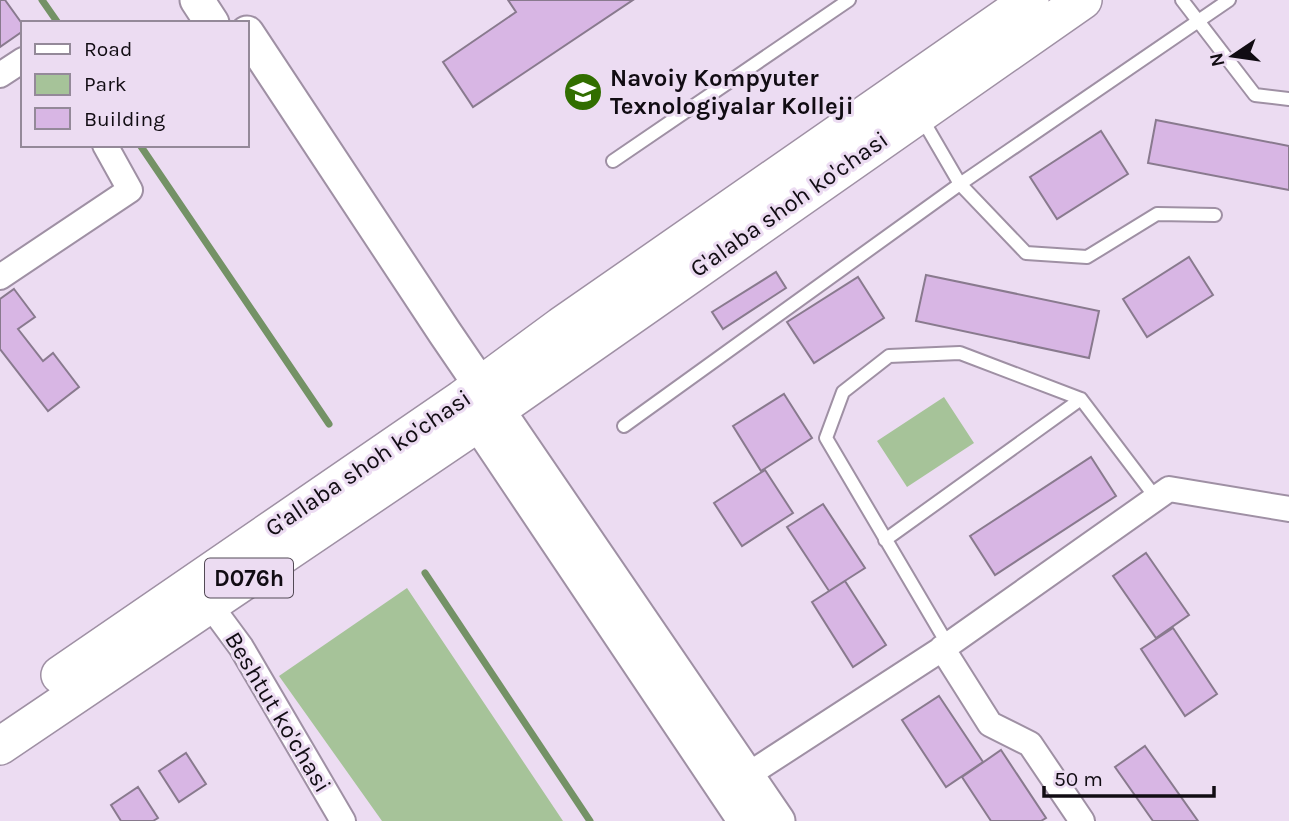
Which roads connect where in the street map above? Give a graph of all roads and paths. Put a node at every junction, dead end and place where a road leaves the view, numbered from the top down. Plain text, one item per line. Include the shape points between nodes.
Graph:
1 (197, 0) edge
2 (225, 0) edge
3 (849, 0) edge
4 (1030, 0) edge
5 (1083, 0) edge
6 (1182, 0) edge
7 (1228, 0) edge
8 (211, 21) edge
9 (239, 21) edge
10 (1198, 21) junction
11 (248, 35) edge
12 (21, 61) edge
13 (248, 74) edge
14 (0, 75) edge
15 (1289, 99) edge
16 (919, 113) junction
17 (106, 147) edge
18 (613, 161) dead end
19 (960, 184) junction
20 (1215, 215) dead end
21 (0, 277) edge
22 (561, 326) joint
23 (1081, 399) junction
24 (480, 404) junction
25 (624, 426) dead end
26 (1156, 498) junction
27 (1289, 509) edge
28 (886, 540) junction
29 (209, 605) junction
30 (945, 647) junction
31 (0, 717) edge
32 (0, 746) edge
33 (736, 783) junction
34 (343, 821) edge
35 (745, 821) edge
36 (778, 821) edge
37 (1083, 821) edge

1 - 8 main road
2 - 9 main road
3 - 18 lane
4 - 22 main road, G'alaba shoh ko'chasi
5 - 16 main road, G'alaba shoh ko'chasi
6 - 10 lane
7 - 10 lane
10 - 15 lane via 1255,95
10 - 19 lane
11 - 24 main road
12 - 14 street
13 - 24 main road
16 - 19 lane
16 - 24 main road, G'alaba shoh ko'chasi
17 - 21 street via 130,190
19 - 20 lane via 1026,253 1087,257 1157,214
19 - 25 lane
22 - 24 main road, G'allaba shoh ko'chasi
23 - 26 lane
23 - 28 lane
23 - 28 lane via 960,353 889,356 843,392 826,438
24 - 29 main road, G'allaba shoh ko'chasi / D076h
24 - 31 main road, G'allaba shoh ko'chasi / D076h
24 - 33 main road
26 - 27 street via 1169,489
26 - 30 street
28 - 30 lane
29 - 32 main road, G'allaba shoh ko'chasi / D076h
29 - 34 street, Beshtut ko'chasi via 241,647
30 - 33 street
30 - 37 street via 990,724 1030,744
33 - 35 main road
33 - 36 main road

